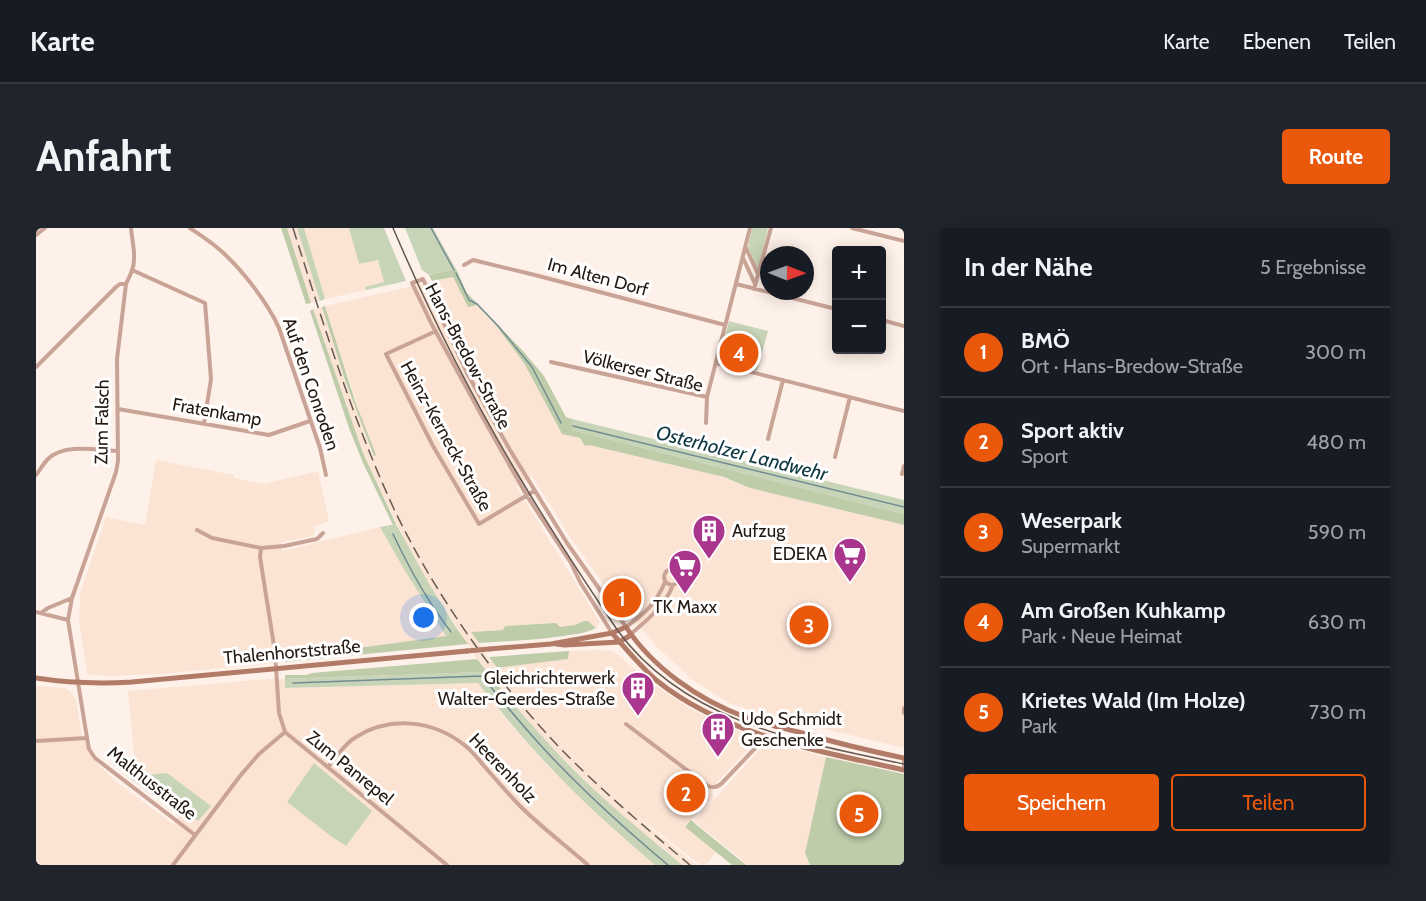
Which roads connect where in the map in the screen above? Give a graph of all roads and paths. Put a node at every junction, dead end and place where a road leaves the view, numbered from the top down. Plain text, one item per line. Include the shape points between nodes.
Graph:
1 (45, 228) edge
2 (131, 228) edge
3 (190, 228) edge
4 (750, 228) edge
5 (771, 228) edge
6 (852, 228) edge
7 (860, 229) edge
8 (36, 235) edge
9 (904, 241) edge
10 (746, 247) junction
11 (742, 258) junction
12 (464, 265) dead end
13 (132, 270) junction
14 (758, 275) junction
15 (126, 284) junction
16 (736, 284) junction
17 (755, 287) junction
18 (832, 308) edge
19 (886, 321) edge
20 (725, 325) junction
21 (904, 326) edge
22 (436, 331) junction
23 (551, 362) dead end
24 (716, 363) junction
25 (36, 367) edge
26 (783, 380) junction
27 (707, 397) junction
28 (850, 397) junction
29 (118, 409) junction
30 (904, 411) edge
31 (310, 421) junction
32 (706, 423) dead end
33 (204, 424) junction
34 (768, 439) dead end
35 (118, 451) junction
36 (835, 457) dead end
37 (904, 466) edge
38 (902, 474) dead end
39 (36, 475) edge
40 (326, 475) dead end
41 (534, 491) junction
42 (527, 495) junction
43 (198, 530) dead end
44 (324, 533) dead end
45 (261, 548) junction
46 (665, 582) junction
47 (673, 585) junction
48 (72, 598) junction
49 (38, 613) edge
50 (68, 621) junction
51 (626, 627) junction
52 (612, 633) junction
53 (631, 635) junction
54 (619, 642) junction
55 (551, 644) junction
56 (277, 669) junction
57 (36, 678) edge
58 (77, 683) junction
59 (904, 708) edge
60 (904, 713) edge
61 (626, 724) dead end
62 (285, 732) junction
63 (764, 735) junction
64 (87, 738) junction
65 (36, 741) edge
66 (904, 759) edge
67 (328, 767) junction
68 (904, 769) edge
69 (195, 835) junction
70 (173, 865) edge
71 (447, 865) edge
72 (588, 865) edge

1 - 8 street
2 - 13 street, Zum Falsch
3 - 31 street, Auf den Conroden via 221,250 273,315
4 - 10 street
5 - 14 street
6 - 7 street
7 - 9 street
10 - 11 street
10 - 14 street
11 - 16 street
11 - 17 street
12 - 20 street, Im Alten Dorf via 473,260
13 - 15 street, Zum Falsch
13 - 33 street via 205,303 211,379
14 - 17 street
15 - 25 street via 116,286
15 - 29 street, Zum Falsch via 117,359
16 - 17 street
16 - 20 street
17 - 18 street
19 - 21 street
20 - 24 street
22 - 41 street, Hans-Bredow-Straße via 412,283 423,279 467,373
22 - 42 street, Hans-Bredow-Straße
22 - 42 street, Heinz-Kerneck-Straße via 386,354 433,446 478,524
23 - 27 street, Völkerser Straße
24 - 26 street
24 - 27 street
26 - 28 street
26 - 34 street
27 - 32 street, Völkerser Straße
28 - 30 street
28 - 36 street
29 - 33 street, Fratenkamp
29 - 35 street, Zum Falsch
31 - 33 street, Fratenkamp via 269,435
31 - 40 street, Auf den Conroden
35 - 39 street via 63,450 48,459
35 - 48 street, Zum Falsch via 116,472
37 - 38 street
41 - 42 street, Heinz-Kerneck-Straße
41 - 51 street, Hans-Bredow-Straße
42 - 52 street, Hans-Bredow-Straße
43 - 45 street via 212,538
44 - 45 street via 317,539
45 - 56 street, Zum Panrepel
46 - 47 street
46 - 47 street via 665,573 675,570 680,577
46 - 51 street via 651,607
47 - 53 street via 654,614
48 - 49 street
48 - 50 street, Zum Falsch
49 - 50 street
50 - 58 street, Zum Falsch
51 - 52 main road, Thalenhorststraße
51 - 53 main road, Hans-Bredow-Straße
52 - 54 main road, Hans-Bredow-Straße
52 - 55 main road, Thalenhorststraße
53 - 54 main road
53 - 66 main road, Hans-Bredow-Straße via 664,669 730,711
54 - 55 main road, Thalenhorststraße
54 - 63 main road, Hans-Bredow-Straße via 655,679 686,700
55 - 56 main road, Thalenhorststraße, bridge
56 - 58 main road, Thalenhorststraße via 123,683
56 - 62 street, Zum Panrepel via 279,713
57 - 58 main road, Thalenhorststraße
58 - 64 street, Malthusstraße
59 - 60 street
61 - 63 street via 712,787 722,783
62 - 67 street, Zum Panrepel
62 - 69 street via 259,754
63 - 68 main road, Hans-Bredow-Straße
64 - 65 street
64 - 69 street, Malthusstraße via 96,758
66 - 68 street
67 - 71 street, Zum Panrepel
67 - 72 street, Heerenholz via 356,737 380,726 399,723 436,728 465,745 519,805
69 - 70 street

